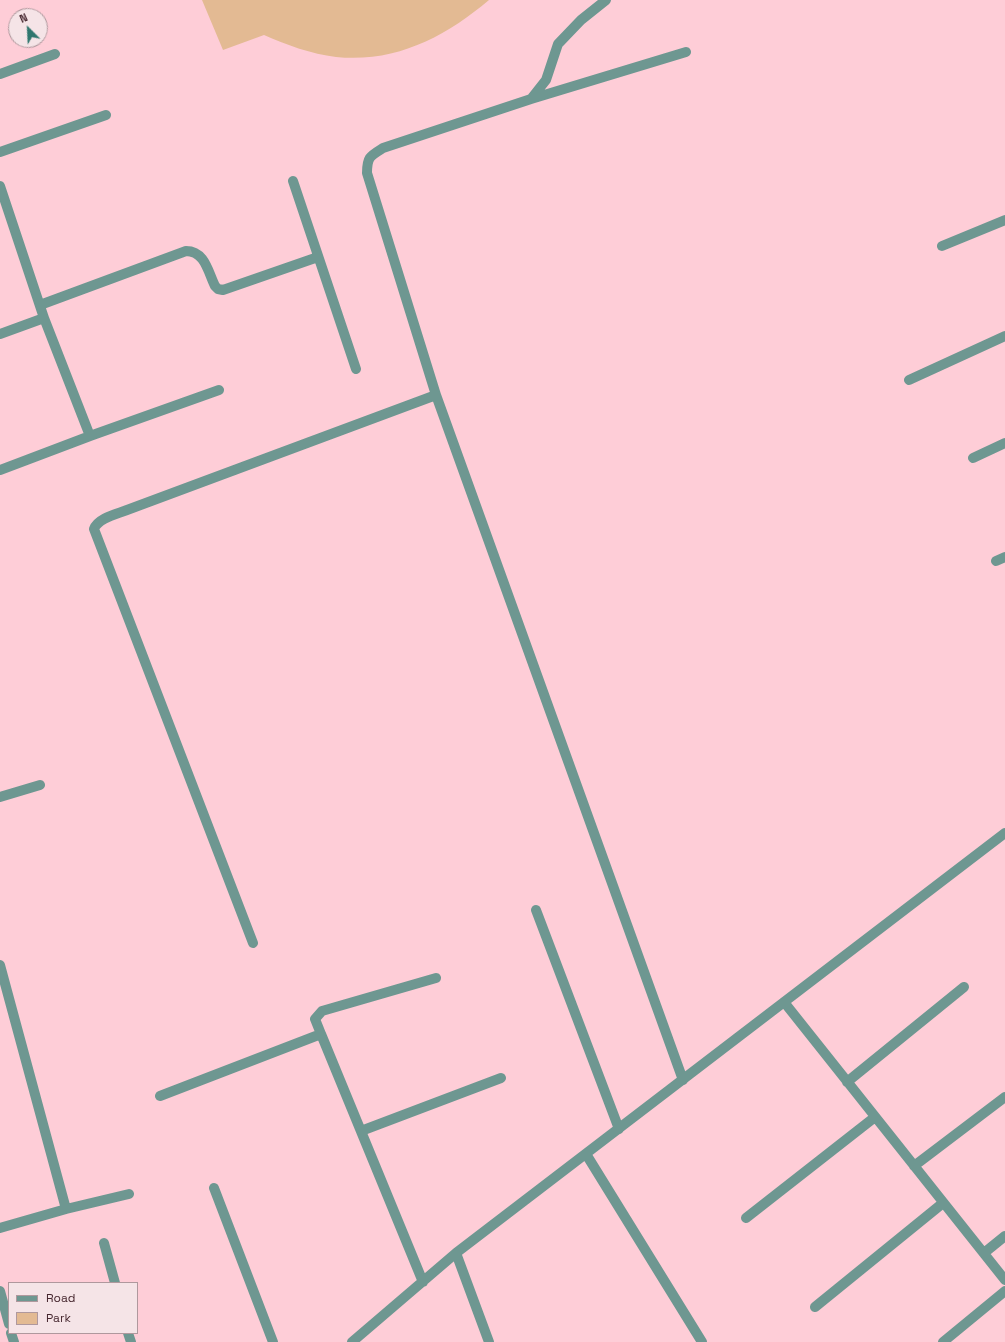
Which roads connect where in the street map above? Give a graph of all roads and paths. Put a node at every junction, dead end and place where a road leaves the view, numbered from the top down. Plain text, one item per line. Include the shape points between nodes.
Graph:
1 (606, 0) edge
2 (686, 52) dead end
3 (55, 54) dead end
4 (0, 74) edge
5 (531, 99) junction
6 (106, 115) dead end
7 (0, 152) edge
8 (293, 181) dead end
9 (0, 186) edge
10 (2, 197) edge
11 (1005, 220) edge
12 (942, 246) dead end
13 (318, 257) junction
14 (40, 305) junction
15 (44, 318) junction
16 (0, 334) edge
17 (1005, 336) edge
18 (356, 369) dead end
19 (910, 380) dead end
20 (219, 390) dead end
21 (436, 394) junction
22 (90, 436) junction
23 (1005, 443) edge
24 (973, 458) dead end
25 (0, 470) edge
26 (40, 785) dead end
27 (0, 797) edge
28 (1005, 833) edge
29 (536, 910) dead end
30 (253, 943) dead end
31 (0, 965) edge
32 (436, 978) dead end
33 (964, 987) dead end
34 (784, 1002) junction
35 (321, 1034) junction
36 (501, 1078) dead end
37 (682, 1080) junction
38 (847, 1082) junction
39 (160, 1096) dead end
40 (1005, 1097) edge
41 (875, 1117) junction
42 (619, 1129) junction
43 (361, 1131) junction
44 (586, 1154) junction
45 (914, 1166) junction
46 (214, 1188) dead end
47 (129, 1194) dead end
48 (943, 1203) junction
49 (66, 1209) junction
50 (746, 1218) dead end
51 (0, 1228) edge
52 (1005, 1236) edge
53 (104, 1243) dead end
54 (456, 1253) junction
55 (984, 1253) junction
56 (1005, 1280) edge
57 (115, 1282) edge
58 (423, 1282) junction
59 (0, 1291) edge
60 (1005, 1291) edge
61 (815, 1307) dead end
62 (8, 1320) edge
63 (273, 1342) edge
64 (352, 1342) edge
65 (489, 1342) edge
66 (702, 1342) edge
67 (943, 1342) edge

1 - 5 street via 581,20 558,44 546,80
2 - 5 street
3 - 4 street
5 - 21 street via 383,148 367,162 367,173
6 - 7 street
8 - 13 street
9 - 10 street
10 - 14 street
11 - 12 street
13 - 14 street via 223,290 218,289 198,254 186,251
13 - 18 street
14 - 15 street
15 - 16 street
15 - 22 street
17 - 19 street
20 - 22 street
21 - 30 street via 127,510 95,525 94,529
21 - 37 street
22 - 25 street
23 - 24 street
26 - 27 street
28 - 34 street
29 - 42 street
31 - 49 street
32 - 35 street via 322,1011 315,1019
33 - 38 street
34 - 37 street
34 - 38 street
35 - 39 street
35 - 43 street
36 - 43 street
37 - 42 street
38 - 41 street
40 - 45 street
41 - 45 street
41 - 50 street
42 - 44 street
43 - 58 street
44 - 54 street
44 - 66 street
45 - 48 street
46 - 63 street
47 - 49 street
48 - 55 street
48 - 61 street
49 - 51 street
52 - 55 street
53 - 57 street
54 - 58 street
54 - 65 street
55 - 56 street
58 - 64 street
59 - 62 street
60 - 67 street

